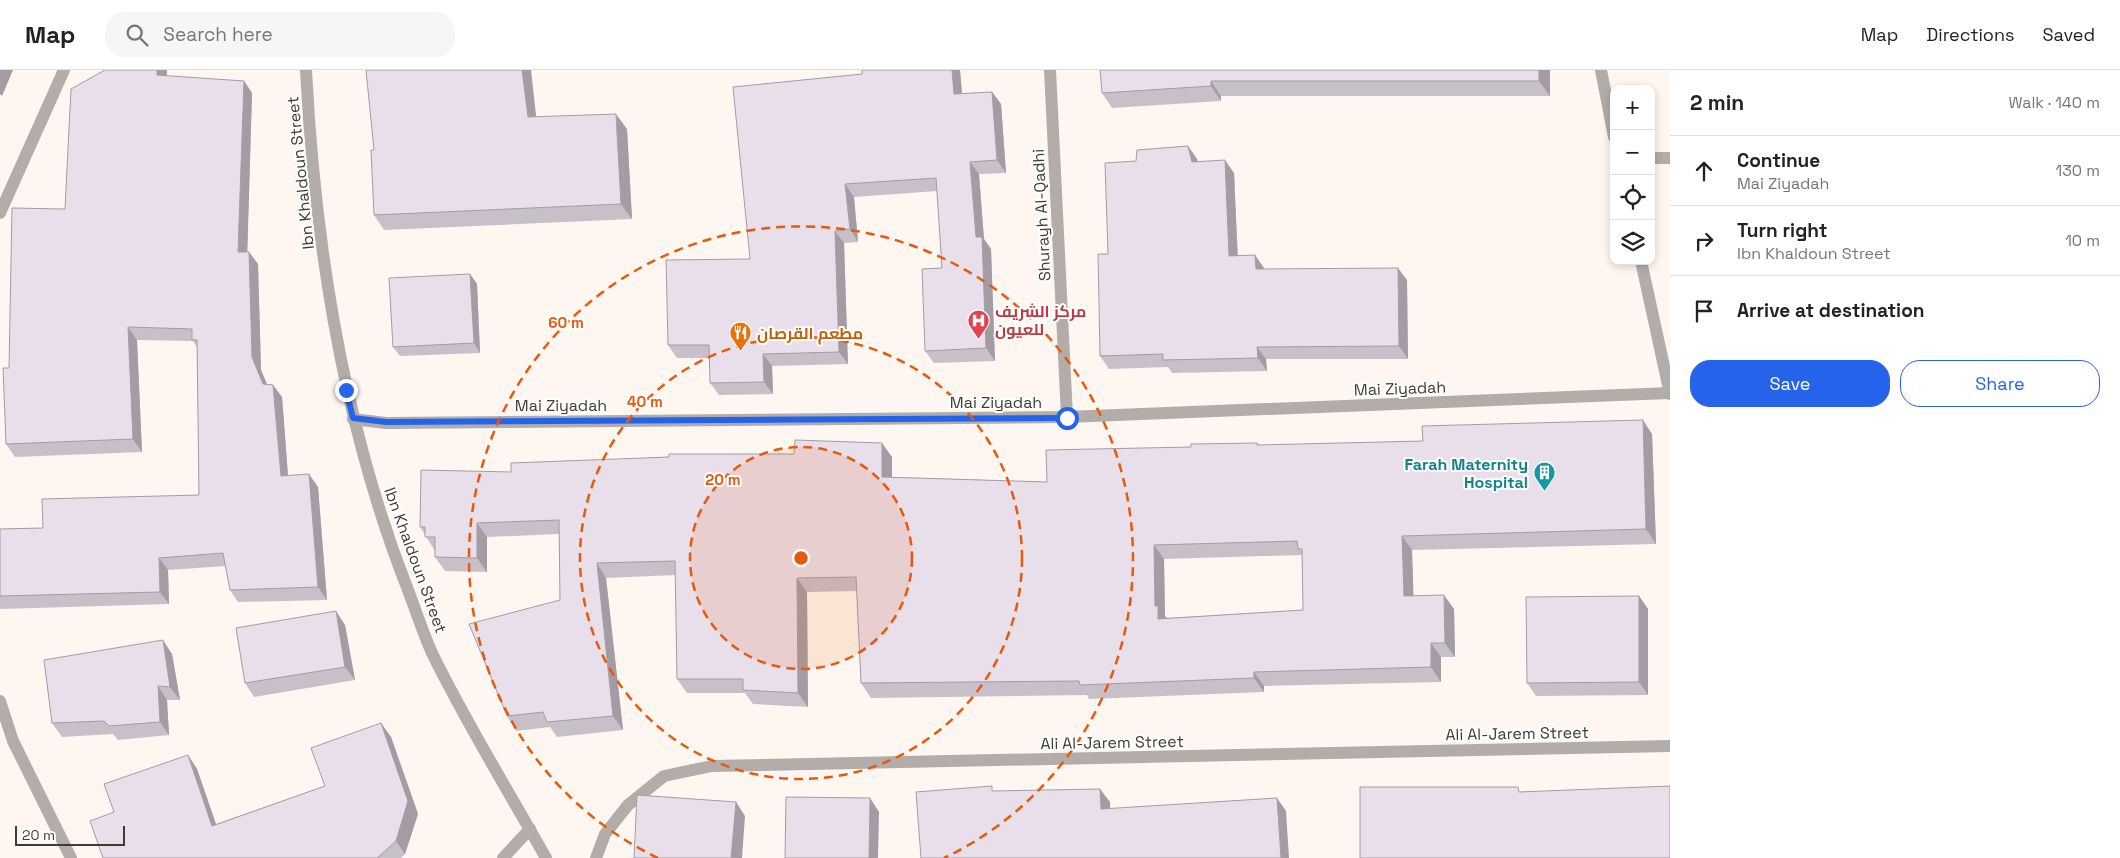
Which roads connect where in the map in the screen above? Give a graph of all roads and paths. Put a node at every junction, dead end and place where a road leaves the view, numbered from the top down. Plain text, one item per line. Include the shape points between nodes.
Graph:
1 (64, 70) edge
2 (306, 70) edge
3 (1050, 70) edge
4 (1601, 70) edge
5 (1613, 130) edge
6 (1655, 158) edge
7 (1670, 158) edge
8 (0, 213) edge
9 (1642, 265) edge
10 (1670, 394) edge
11 (353, 418) junction
12 (1067, 418) junction
13 (0, 701) edge
14 (1670, 746) edge
15 (530, 829) junction
16 (71, 858) edge
17 (503, 858) edge
18 (546, 858) edge
19 (596, 858) edge

1 - 8 street
2 - 11 street, Ibn Khaldoun Street via 317,212
3 - 12 street, Shurayh Al-Qadhi
4 - 5 street
6 - 7 street
9 - 10 street
10 - 12 street, Mai Ziyadah
11 - 12 street, Mai Ziyadah via 396,422
11 - 15 street, Ibn Khaldoun Street via 388,539 432,652 476,737
13 - 16 street via 13,741
14 - 19 street, Ali Al-Jarem Street via 712,766 664,776 628,804 605,834
15 - 17 street
15 - 18 street, Ibn Khaldoun Street

